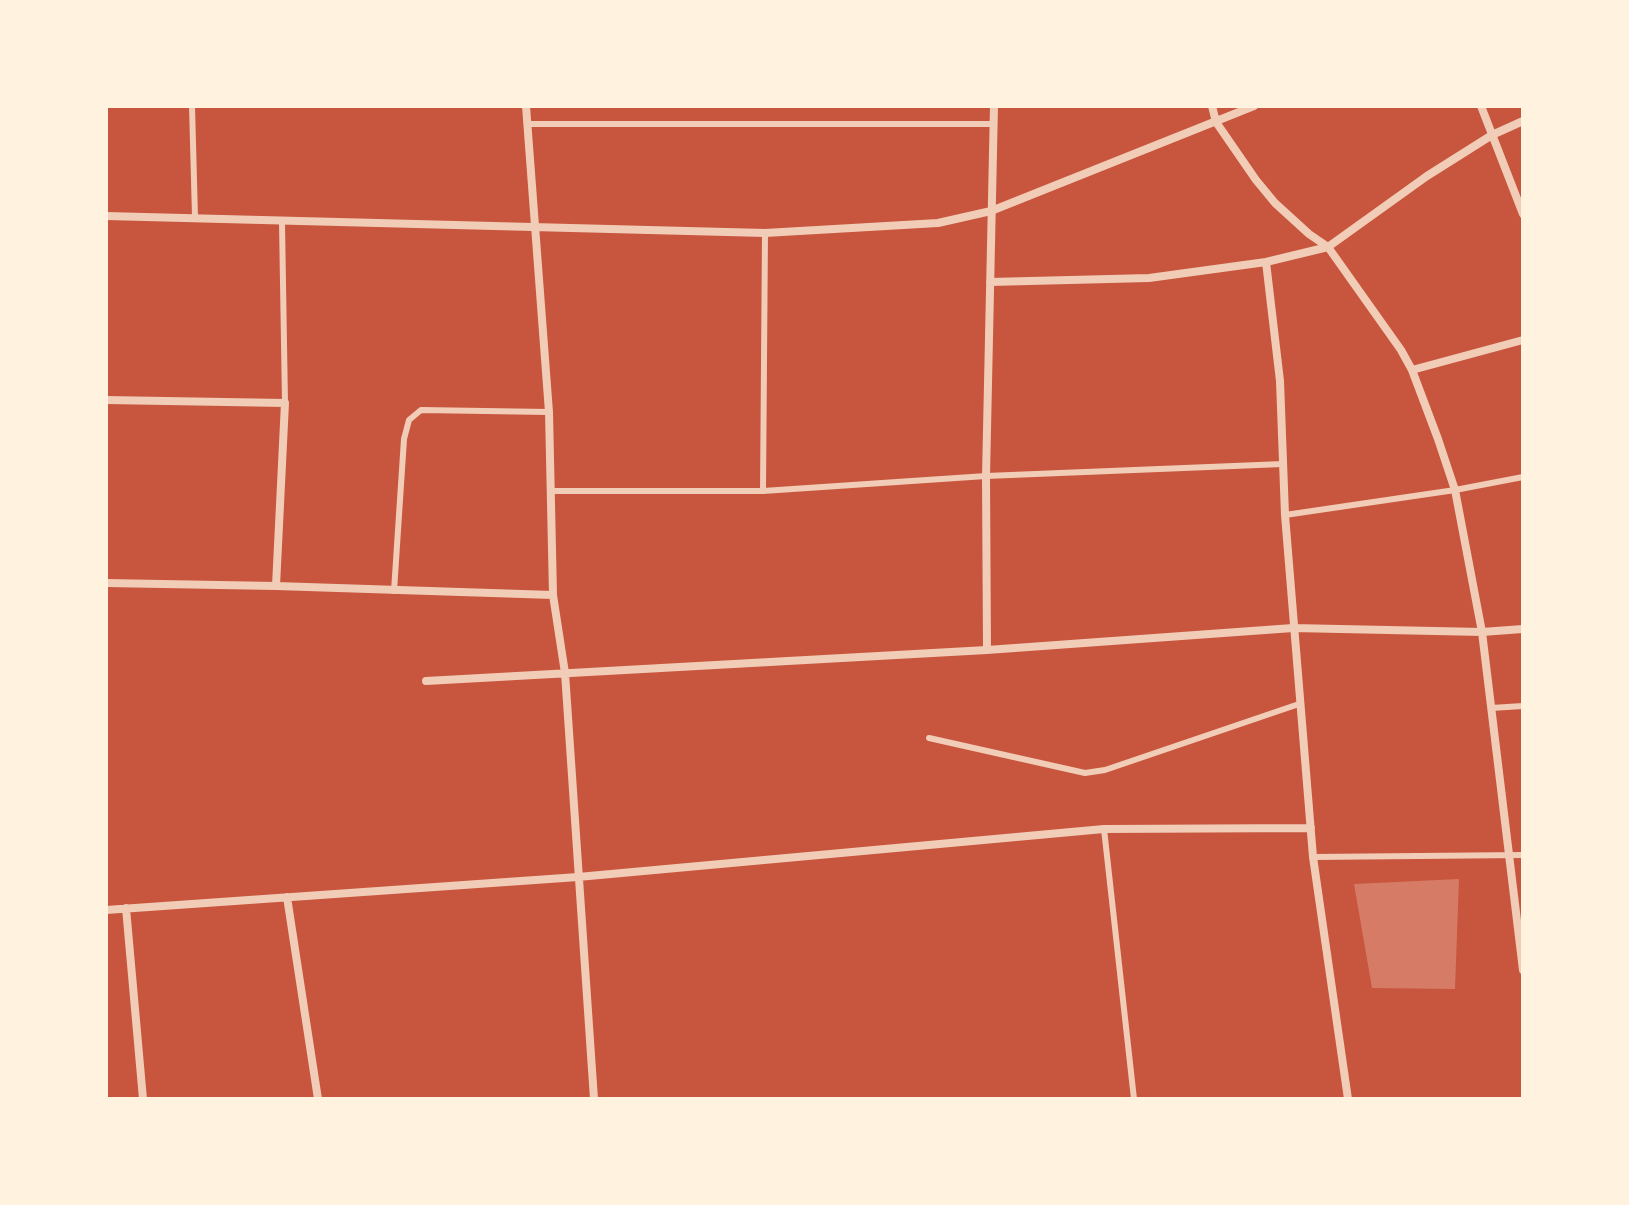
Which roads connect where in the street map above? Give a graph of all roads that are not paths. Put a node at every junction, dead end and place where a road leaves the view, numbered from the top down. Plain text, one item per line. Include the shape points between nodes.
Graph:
1 (192, 106) edge
2 (526, 106) edge
3 (994, 106) edge
4 (1212, 106) edge
5 (1254, 106) edge
6 (1481, 106) edge
7 (1523, 121) edge
8 (1216, 122) junction
9 (528, 124) junction
10 (993, 124) junction
11 (1492, 135) junction
12 (991, 211) junction
13 (1523, 214) edge
14 (106, 216) edge
15 (195, 217) junction
16 (282, 223) junction
17 (535, 227) junction
18 (765, 233) junction
19 (1328, 247) junction
20 (1266, 262) junction
21 (990, 282) junction
22 (1523, 340) edge
23 (1412, 370) junction
24 (106, 400) edge
25 (285, 403) junction
26 (549, 412) junction
27 (1283, 464) junction
28 (986, 476) junction
29 (1523, 477) edge
30 (1455, 490) junction
31 (552, 491) junction
32 (763, 491) junction
33 (1285, 515) junction
34 (106, 583) edge
35 (276, 586) junction
36 (394, 592) junction
37 (553, 595) junction
38 (1293, 628) junction
39 (1523, 629) edge
40 (1482, 632) junction
41 (987, 650) junction
42 (565, 673) junction
43 (426, 681) dead end
44 (1299, 704) junction
45 (1523, 706) edge
46 (1491, 708) junction
47 (929, 738) dead end
48 (1311, 828) junction
49 (1104, 829) junction
50 (1523, 855) edge
51 (1508, 856) junction
52 (1313, 857) junction
53 (578, 877) junction
54 (287, 897) junction
55 (126, 908) junction
56 (106, 910) edge
57 (1523, 970) edge
58 (143, 1099) edge
59 (318, 1099) edge
60 (594, 1099) edge
61 (1134, 1099) edge
62 (1348, 1099) edge

1 - 15 lane
2 - 9 street
3 - 10 street
4 - 8 street
5 - 8 street
6 - 11 street
7 - 11 street
8 - 12 street
8 - 19 street via 1275,203
9 - 10 lane
9 - 17 street
10 - 12 street
11 - 13 street
11 - 19 street
12 - 18 street via 938,223
12 - 21 street
14 - 15 street
15 - 16 street
16 - 17 street
16 - 25 lane
17 - 18 street
17 - 26 street
18 - 32 lane
19 - 20 street
19 - 23 street
20 - 21 street via 1149,278
20 - 27 street
21 - 28 street
22 - 23 street
23 - 30 street
24 - 25 street
25 - 35 street
26 - 31 street
26 - 36 lane via 421,410 409,420
27 - 28 lane
27 - 33 street
28 - 32 lane
28 - 41 street
29 - 30 lane
30 - 33 lane
30 - 40 street
31 - 32 lane
31 - 37 street
33 - 38 street
34 - 35 street
35 - 36 street
36 - 37 street
37 - 42 street
38 - 40 street
38 - 41 street
38 - 44 street
39 - 40 street
40 - 46 street
41 - 42 street
42 - 43 street
42 - 53 street
44 - 47 lane via 1085,773
44 - 48 street
45 - 46 lane
46 - 51 street
48 - 49 street
48 - 52 street
49 - 53 street
49 - 61 lane
50 - 51 lane
51 - 52 lane
51 - 57 street
52 - 62 street
53 - 54 street
53 - 60 street
54 - 55 street
54 - 59 street
55 - 56 street
55 - 58 street

